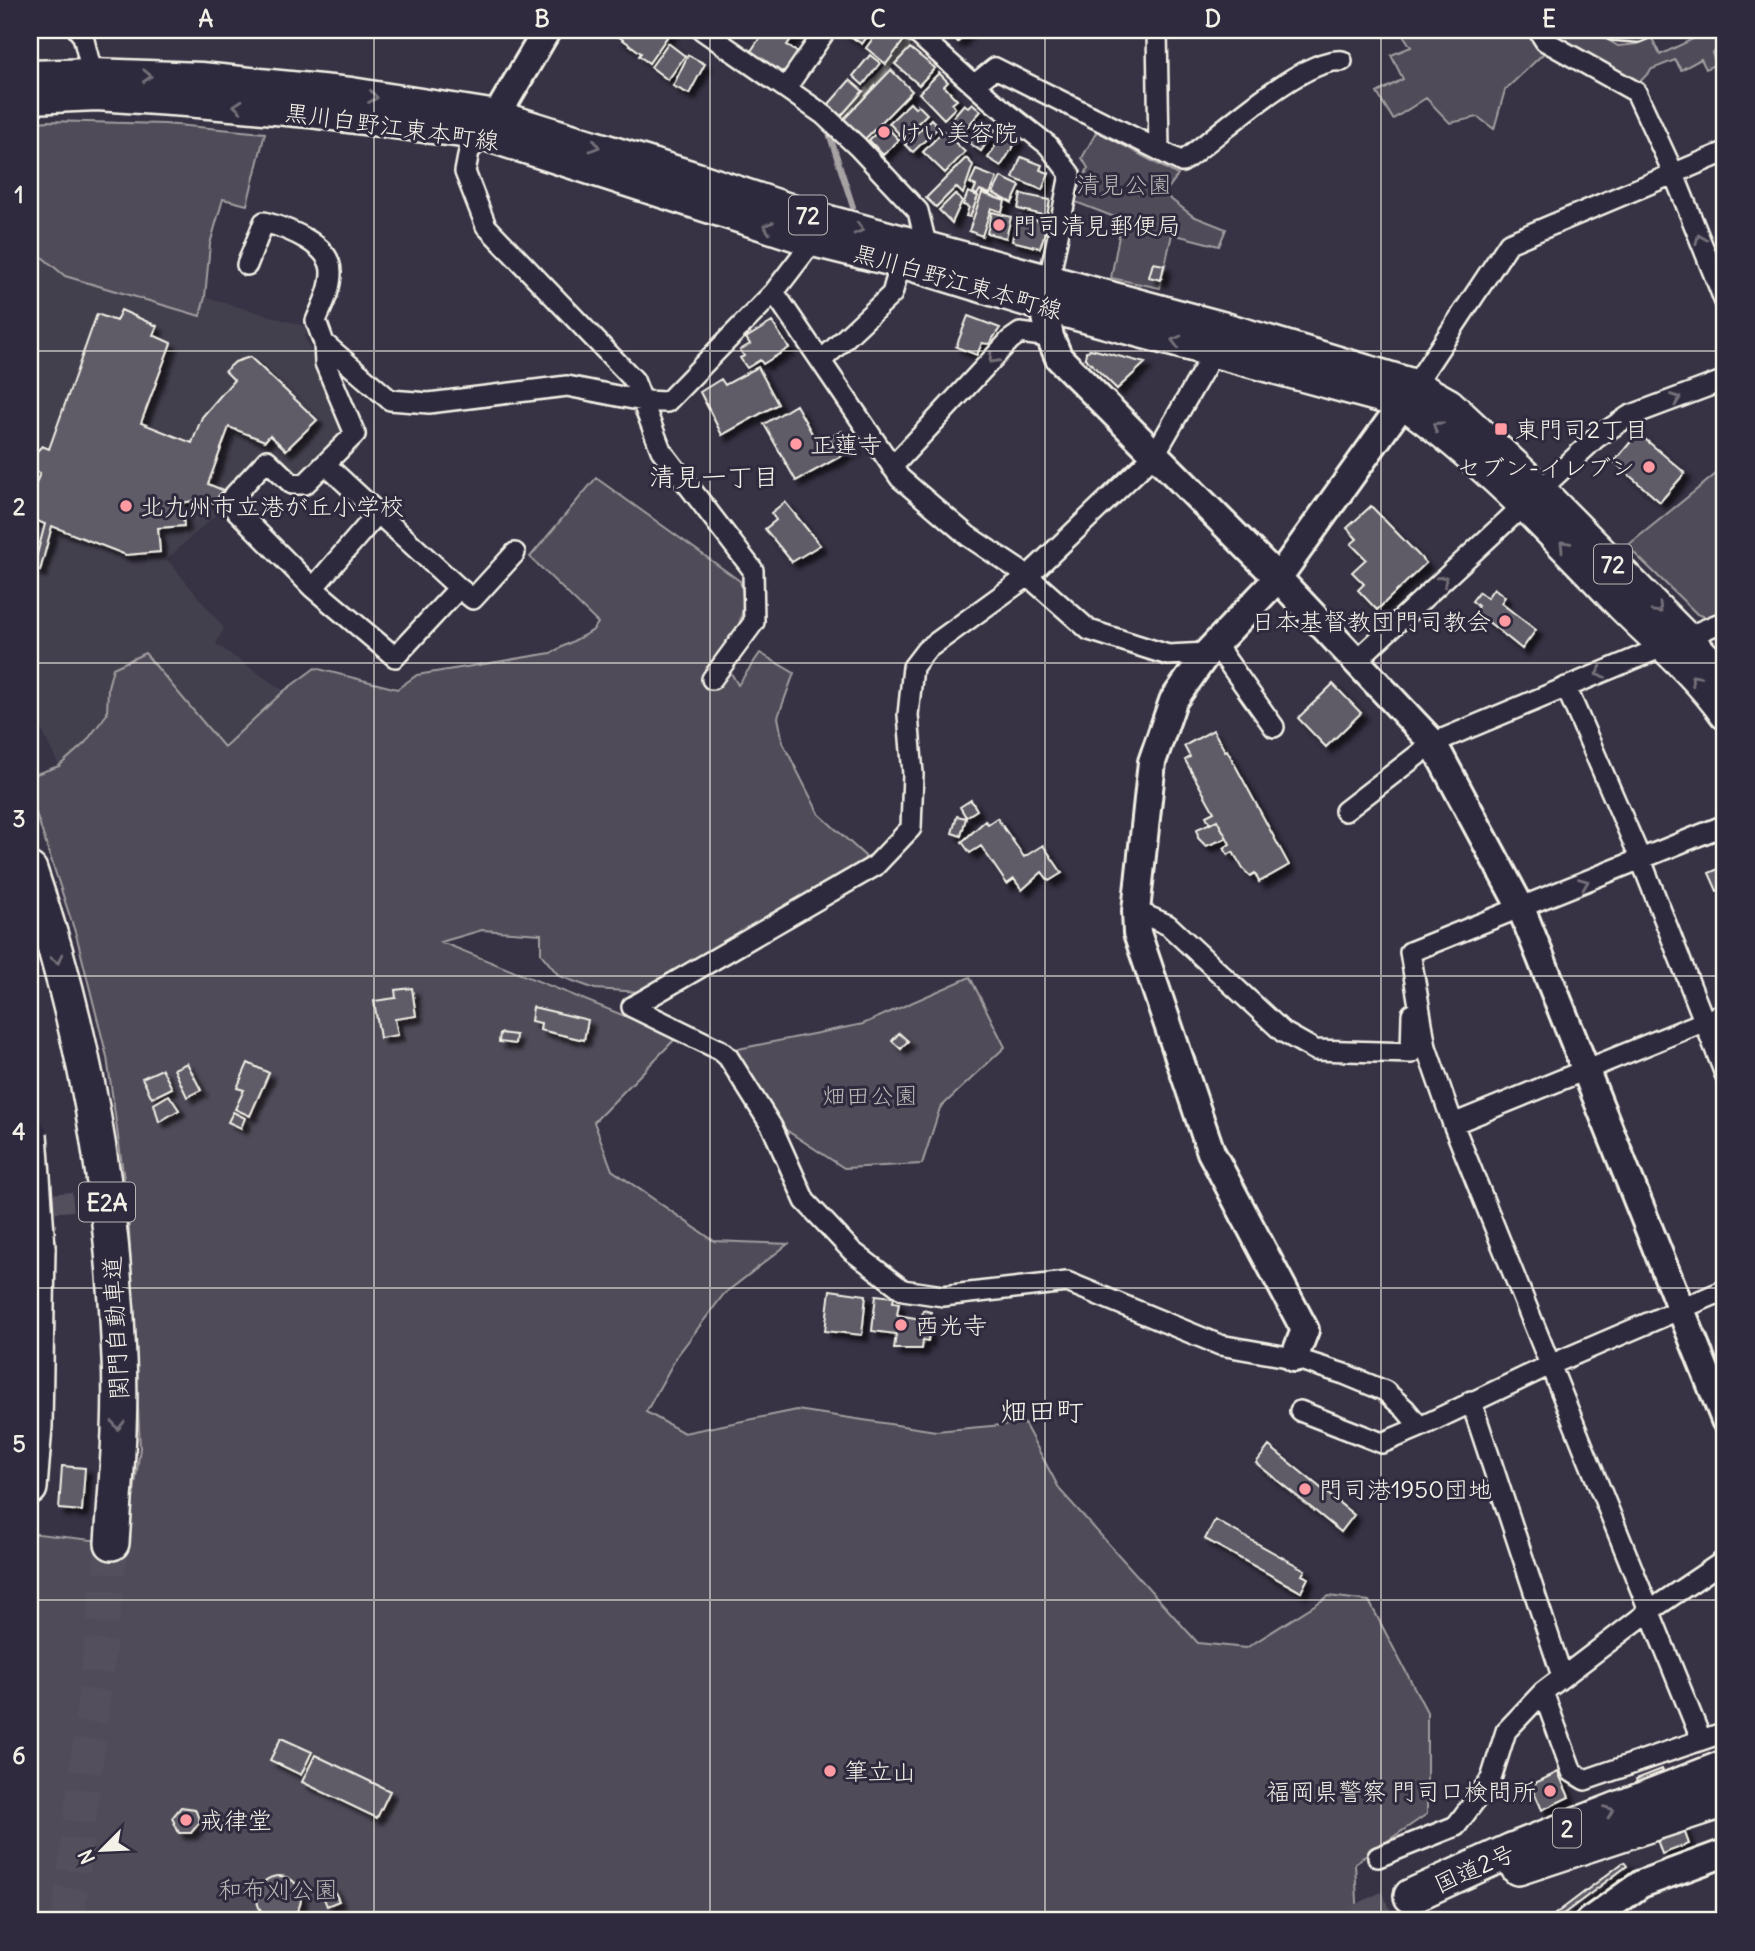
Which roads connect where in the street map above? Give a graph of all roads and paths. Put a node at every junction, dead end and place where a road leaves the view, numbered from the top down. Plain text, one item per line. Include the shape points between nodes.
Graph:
1 (78, 30) edge
2 (547, 30) edge
3 (702, 30) edge
4 (826, 30) edge
5 (913, 30) edge
6 (1157, 30) edge
7 (1538, 30) edge
8 (1613, 30) edge
9 (1642, 30) edge
10 (1342, 61) dead end
11 (30, 76) edge
12 (95, 85) junction
13 (974, 85) junction
14 (786, 88) junction
15 (30, 98) edge
16 (491, 126) junction
17 (1159, 150) junction
18 (1725, 152) edge
19 (1673, 172) junction
20 (813, 241) junction
21 (927, 248) junction
22 (901, 262) junction
23 (247, 265) dead end
24 (774, 292) junction
25 (1046, 293) junction
26 (1725, 302) edge
27 (1050, 337) junction
28 (1220, 340) junction
29 (324, 343) junction
30 (821, 362) junction
31 (1725, 380) edge
32 (1409, 394) junction
33 (643, 401) junction
34 (1155, 454) junction
35 (326, 465) junction
36 (892, 467) junction
37 (1532, 498) junction
38 (378, 513) junction
39 (515, 553) dead end
40 (1028, 576) junction
41 (1278, 578) junction
42 (313, 587) junction
43 (459, 588) junction
44 (1725, 621) edge
45 (1674, 642) junction
46 (1211, 648) junction
47 (1357, 660) junction
48 (1725, 677) edge
49 (712, 679) dead end
50 (1566, 687) junction
51 (1725, 714) edge
52 (1274, 727) dead end
53 (1433, 743) junction
54 (1345, 811) dead end
55 (1725, 825) edge
56 (1641, 860) junction
57 (30, 870) edge
58 (1521, 908) junction
59 (1136, 911) junction
60 (1419, 993) junction
61 (1725, 1013) edge
62 (1704, 1021) junction
63 (1587, 1072) junction
64 (1725, 1074) edge
65 (1453, 1124) junction
66 (30, 1134) edge
67 (54, 1202) tunnel mouth
68 (30, 1204) edge
69 (1725, 1290) edge
70 (1681, 1309) junction
71 (1294, 1358) junction
72 (1550, 1364) junction
73 (1471, 1401) junction
74 (1300, 1411) dead end
75 (1725, 1420) edge
76 (1420, 1427) junction
77 (30, 1488) edge
78 (112, 1543) tunnel mouth
79 (1725, 1560) edge
80 (1648, 1612) junction
81 (1562, 1676) junction
82 (1543, 1692) junction
83 (1725, 1732) edge
84 (1701, 1739) junction
85 (1725, 1767) edge
86 (1725, 1800) edge
87 (1725, 1853) edge
88 (1378, 1857) dead end
89 (1589, 1921) edge

1 - 12 street
2 - 16 street
3 - 14 street
4 - 14 street
5 - 13 street
6 - 17 street
7 - 19 street via 1545,41 1636,92
8 - 9 street
10 - 17 street via 1331,60 1297,75 1182,162
11 - 12 main road, 黒川白野江東本町線 / 72
12 - 15 main road, 黒川白野江東本町線 / 72
12 - 16 main road, 黒川白野江東本町線 / 72 via 201,78 329,91
13 - 17 street via 995,68
13 - 25 street via 1048,145 1070,174
14 - 21 street via 858,146 918,211
20 -> 16 main road, 黒川白野江東本町線 / 72
16 -> 21 main road, 黒川白野江東本町線 / 72 via 697,178
16 - 33 street via 469,151 465,172 486,226 634,380
18 - 19 street
26 -> 19 street
19 - 32 street via 1508,243
20 - 22 main road, 黒川白野江東本町線 / 72
20 - 24 street
21 - 25 main road, 黒川白野江東本町線 / 72
22 - 25 main road, 黒川白野江東本町線 / 72
22 - 30 street via 892,294
23 - 29 street via 264,222 290,229 317,248 332,271 316,321
24 - 30 street
24 - 33 street via 667,402
25 - 27 street
25 - 28 main road, 黒川白野江東本町線 / 72
27 - 34 street via 1059,358
27 -> 36 street via 1020,333 1010,340
28 - 32 main road, 黒川白野江東本町線 / 72
28 - 34 street
29 - 33 street via 390,400 429,403 567,386
29 - 35 street via 325,363 355,435
30 - 36 street
37 -> 31 street via 1596,438 1629,416
32 - 37 main road, 黒川白野江東本町線 / 72 via 1448,404
32 - 41 street
33 - 49 street via 661,450 752,569 754,622
34 - 40 street
34 - 41 street
35 - 38 street
35 - 42 street via 305,484 292,484 267,460 228,502
36 - 40 street via 968,536
37 - 45 main road, 黒川白野江東本町線 / 72
47 -> 37 street
38 - 42 street
38 - 43 street
39 - 43 street via 473,599
40 - 46 street via 1089,631 1167,654
40 - 71 street via 926,650 912,667 908,715 914,774 911,828 875,866 632,1007 728,1058 772,1127 805,1201 859,1258 903,1290 943,1296 1067,1282 1220,1345
41 - 46 street
41 - 47 street
42 - 43 street via 395,657
44 - 45 street
45 - 48 main road, 黒川白野江東本町線 / 72
45 -> 50 street
51 -> 45 main road, 黒川白野江東本町線 / 72
46 - 52 street
46 - 59 street via 1173,701 1152,762
47 - 53 street
50 - 53 street
50 - 56 street
53 - 54 street
53 - 58 street
55 - 56 street
58 -> 56 street
56 - 62 street
57 -> 78 highway, 関門自動車道 / E2A via 78,1040 108,1214 119,1360
58 - 60 street via 1410,952
58 - 63 street
59 - 60 street via 1168,925 1283,1032 1315,1050 1411,1053 1410,1018
59 - 71 street via 1138,933 1211,1152 1305,1330
60 - 65 street via 1426,1047
61 - 62 street
62 - 63 street
62 - 64 street
63 - 65 street
63 - 70 street
65 - 72 street
66 - 77 highway, bridge via 38,1248
67 - 68 street
69 - 70 street
70 - 72 street
70 - 75 street
71 - 76 street via 1385,1391
72 - 73 street
72 - 80 street
73 - 76 street
73 - 81 street
74 - 76 street via 1382,1443
79 - 80 street
80 - 81 street
80 - 84 street
81 - 82 street
82 - 84 street via 1572,1772 1586,1780
82 - 88 street via 1506,1731 1491,1779 1456,1826
83 - 84 street
86 -> 85 highway, 国道2号 / 2 via 1536,1863 1411,1896 1512,1850
87 - 89 street via 1641,1884

